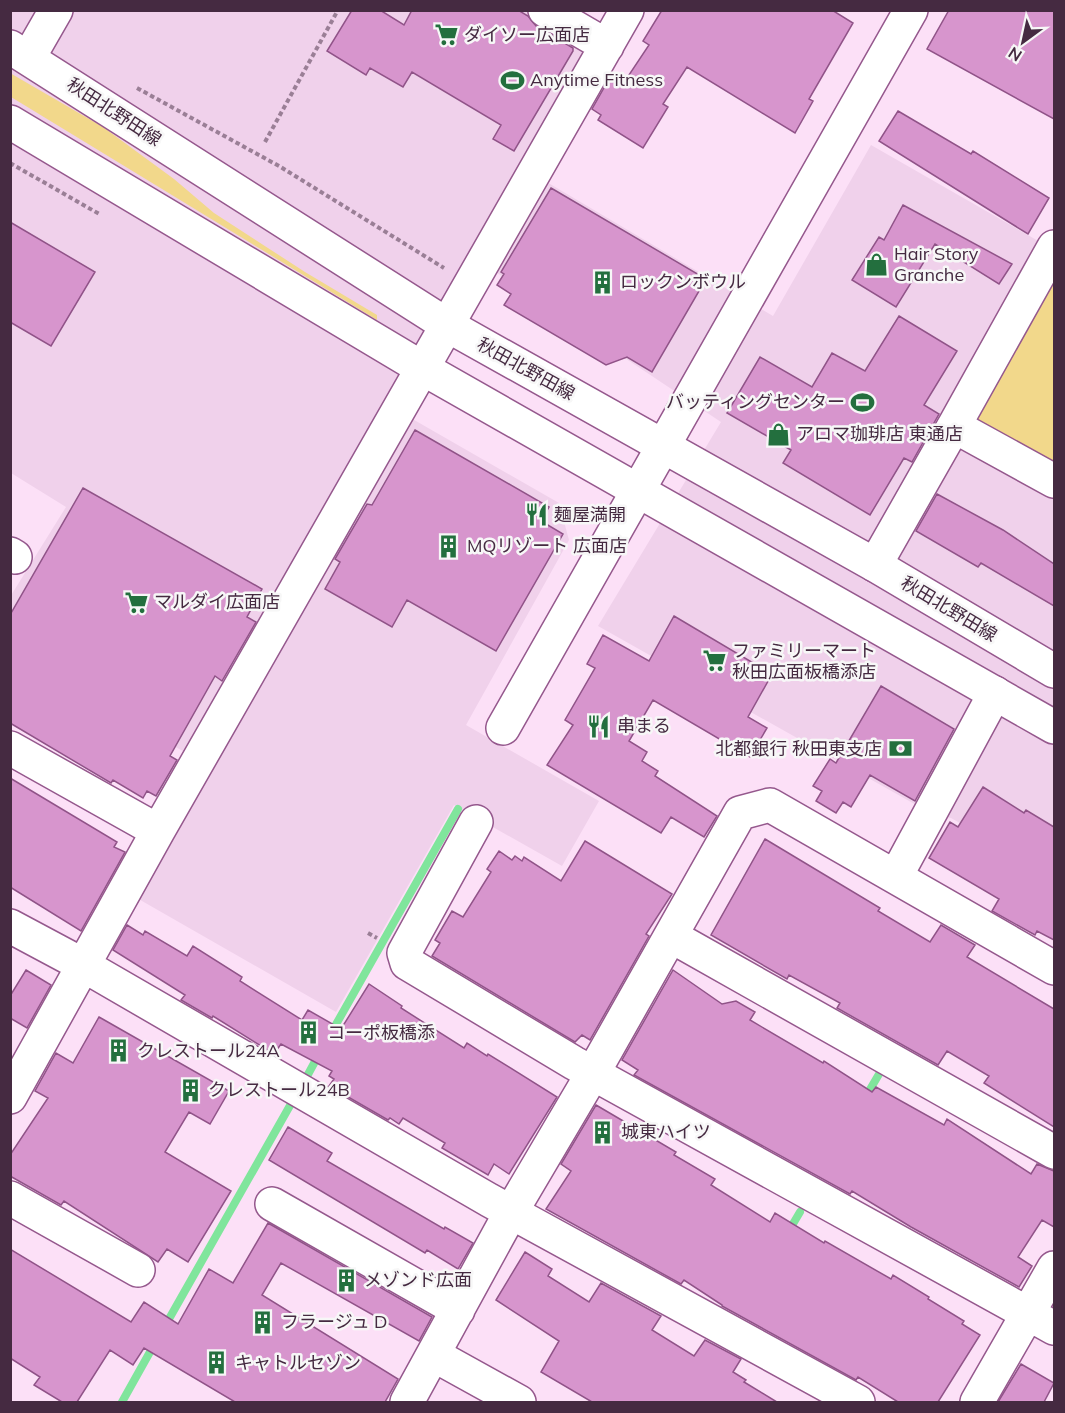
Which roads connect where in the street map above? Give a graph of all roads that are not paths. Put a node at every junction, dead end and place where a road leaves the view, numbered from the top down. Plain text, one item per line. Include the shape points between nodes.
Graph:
1 (56, 10) edge
2 (545, 10) edge
3 (627, 10) edge
4 (910, 10) edge
5 (607, 46) junction
6 (20, 52) edge
7 (10, 122) edge
8 (1054, 247) edge
9 (447, 325) junction
10 (422, 368) junction
11 (954, 426) junction
12 (664, 446) junction
13 (1054, 481) edge
14 (639, 492) junction
15 (875, 565) junction
16 (1054, 671) edge
17 (994, 693) junction
18 (1054, 727) edge
19 (503, 728) dead end
20 (10, 748) edge
21 (476, 822) dead end
22 (158, 831) junction
23 (896, 876) junction
24 (10, 926) edge
25 (671, 936) junction
26 (83, 965) junction
27 (1054, 968) edge
28 (593, 1072) junction
29 (10, 1097) edge
30 (1054, 1152) edge
31 (10, 1198) edge
32 (272, 1204) dead end
33 (511, 1212) junction
34 (1054, 1268) edge
35 (138, 1270) dead end
36 (458, 1310) junction
37 (1041, 1321) edge
38 (434, 1355) junction
39 (406, 1402) edge
40 (519, 1402) edge
41 (858, 1402) edge
42 (977, 1402) edge

1 - 6 street
2 - 5 street
3 - 5 street
4 - 12 street
5 - 9 street
6 - 9 street, 秋田北野田線
7 - 10 street
8 - 11 street
9 - 10 street
9 - 12 street, 秋田北野田線
10 - 14 street
10 - 22 street
11 - 13 street
11 - 15 street
12 - 14 street
12 - 15 street, 秋田北野田線
14 - 17 street
14 - 19 street
15 - 16 street, 秋田北野田線
17 - 18 street
17 - 23 street
20 - 22 street
21 - 28 street via 404,953 407,963
22 - 26 street
23 - 25 street via 770,805 740,813
23 - 27 street
24 - 26 street
25 - 28 street
25 - 30 street
26 - 29 street
26 - 33 street
28 - 33 street
28 - 37 street
31 - 35 street
32 - 36 street
33 - 36 street
33 - 41 street
34 - 37 street
36 - 38 street
37 - 42 street
38 - 39 street
38 - 40 street

